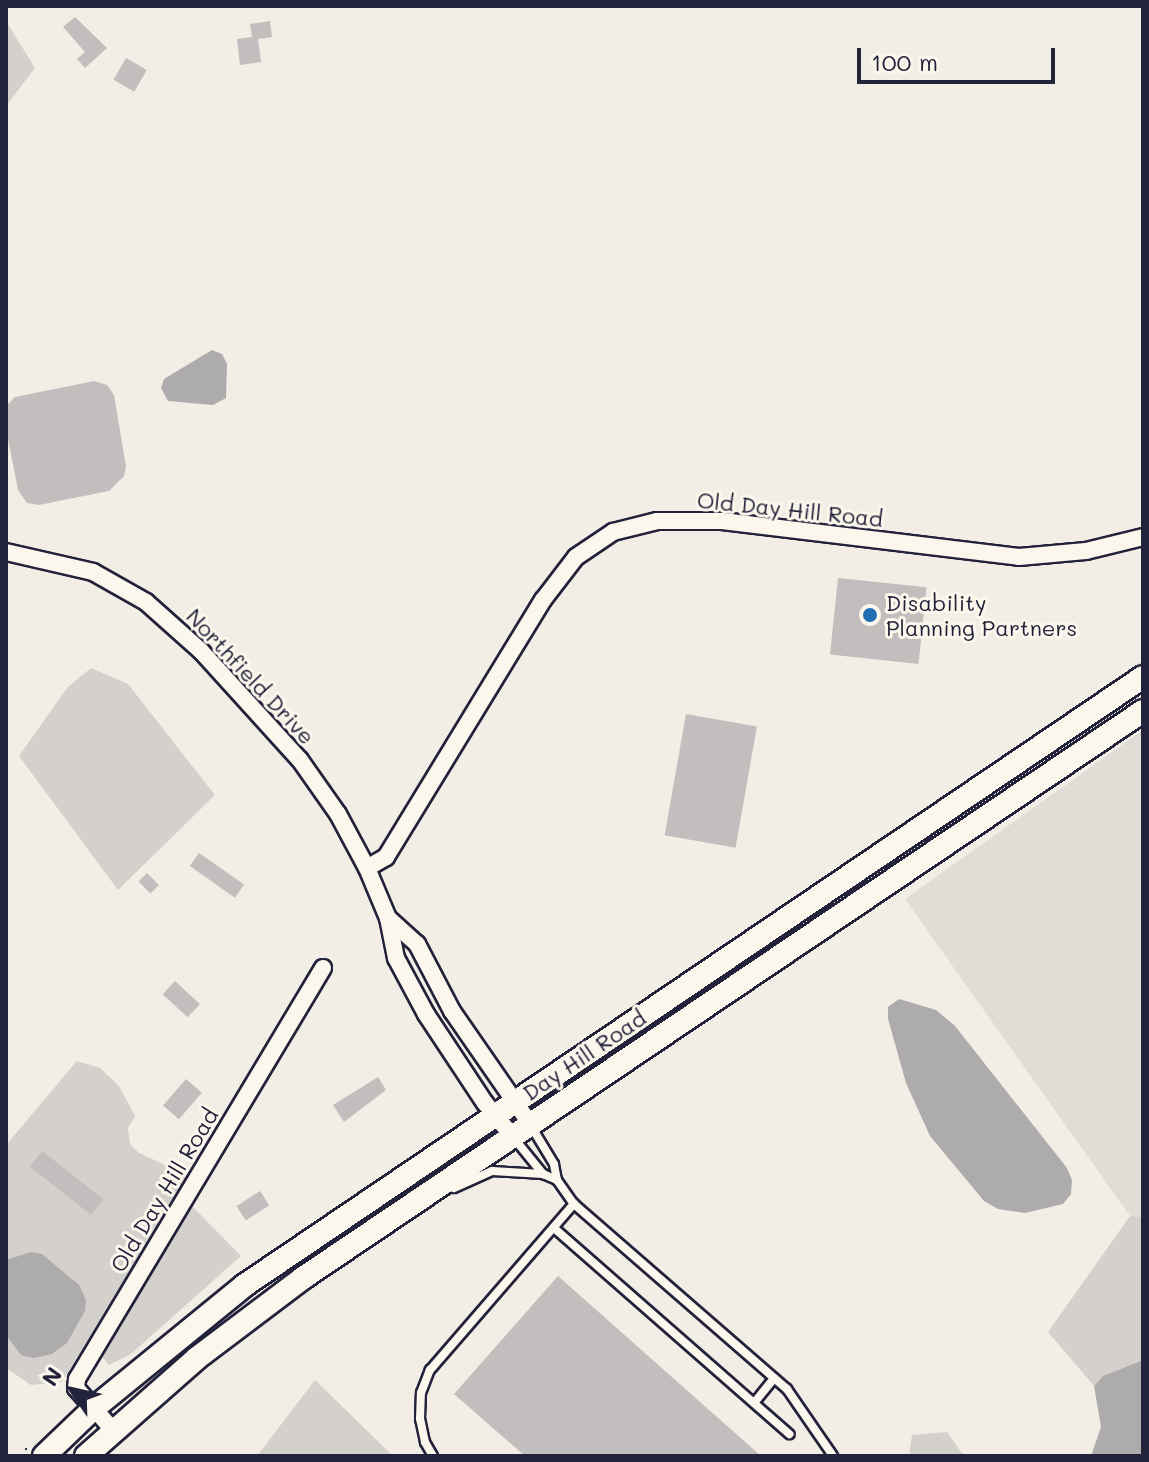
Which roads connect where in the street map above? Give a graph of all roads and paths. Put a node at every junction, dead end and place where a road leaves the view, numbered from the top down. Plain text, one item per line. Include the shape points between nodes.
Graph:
1 (1143, 537) edge
2 (6, 552) edge
3 (1143, 677) edge
4 (1098, 708) junction
5 (1143, 711) edge
6 (1111, 732) junction
7 (896, 846) junction
8 (911, 867) junction
9 (367, 868) junction
10 (388, 918) junction
11 (323, 968) dead end
12 (515, 1102) junction
13 (494, 1115) junction
14 (522, 1131) junction
15 (543, 1174) junction
16 (557, 1180) junction
17 (412, 1203) junction
18 (574, 1204) junction
19 (554, 1228) junction
20 (774, 1378) junction
21 (754, 1403) junction
22 (93, 1409) junction
23 (113, 1430) junction
24 (789, 1434) dead end
25 (44, 1456) edge
26 (86, 1456) edge
27 (433, 1456) edge
28 (833, 1456) edge

1 - 9 street, Old Day Hill Road via 1086,551 1019,557 722,521 657,521 613,532 576,557 543,600 386,857
2 - 9 street, Northfield Drive via 93,572 164,615 313,776
3 - 4 main road, Day Hill Road
4 - 6 main road
4 - 7 main road, Day Hill Road
5 - 6 main road, Day Hill Road
6 - 8 main road, Day Hill Road
7 - 8 main road
7 - 12 main road, Day Hill Road
8 - 14 main road, Day Hill Road
9 - 10 street, Northfield Drive
10 - 12 street, Northfield Drive via 417,944 452,1011
10 - 13 street, Northfield Drive via 396,958 410,985
11 - 22 street, Old Day Hill Road via 91,1353 76,1388
12 - 13 main road, Day Hill Road
12 - 14 street, Northfield Drive
13 - 14 street, Northfield Drive
13 - 22 main road, Day Hill Road via 245,1285
14 - 15 lane
14 - 16 lane via 554,1164
14 - 17 main road, Day Hill Road
15 - 16 lane
15 - 17 lane via 492,1171
16 - 18 lane
17 - 23 main road, Day Hill Road via 229,1332
18 - 19 lane
18 - 20 lane
19 - 21 lane
19 - 27 lane via 430,1370 421,1393 420,1419
20 - 21 lane
20 - 28 lane
21 - 24 lane
22 - 23 street, Old Day Hill Road
22 - 25 main road, Day Hill Road
23 - 26 main road, Day Hill Road

